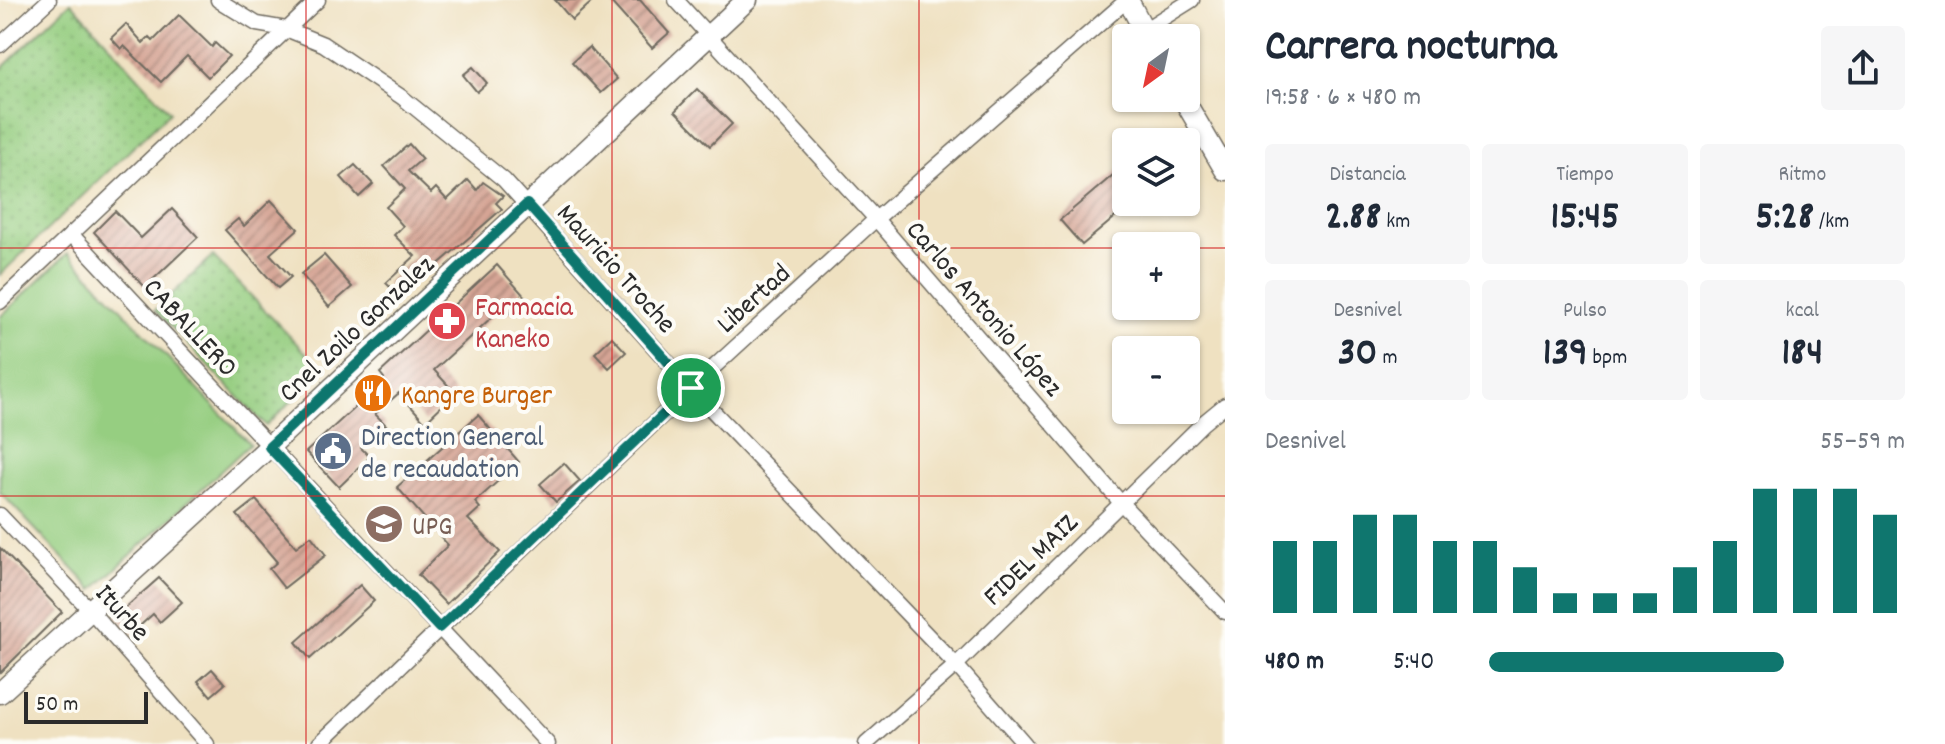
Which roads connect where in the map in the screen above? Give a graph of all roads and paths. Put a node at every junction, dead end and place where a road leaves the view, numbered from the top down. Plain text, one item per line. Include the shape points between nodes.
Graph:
1 (49, 0) edge
2 (218, 0) edge
3 (318, 0) edge
4 (676, 0) edge
5 (747, 0) edge
6 (1128, 0) edge
7 (1192, 0) edge
8 (1141, 24) edge
9 (1160, 24) edge
10 (286, 29) junction
11 (709, 36) junction
12 (0, 45) edge
13 (1191, 112) edge
14 (1225, 170) edge
15 (527, 204) junction
16 (876, 219) junction
17 (71, 234) junction
18 (0, 302) edge
19 (691, 388) junction
20 (1225, 405) edge
21 (269, 447) junction
22 (1122, 504) junction
23 (0, 515) edge
24 (90, 610) junction
25 (1225, 612) edge
26 (439, 628) junction
27 (956, 665) junction
28 (0, 693) edge
29 (207, 744) edge
30 (319, 744) edge
31 (548, 744) edge
32 (866, 744) edge
33 (1025, 744) edge

1 - 12 street
2 - 10 street, Mauricio Troche via 257,24
3 - 10 street
4 - 11 street, Carlos Antonio López
5 - 11 main road, Cnel Zoilo Gonzalez
6 - 8 main road
6 - 16 street, Libertad
7 - 9 street
10 - 15 street, Mauricio Troche via 323,44 403,98
10 - 17 street
11 - 15 main road, Cnel Zoilo Gonzalez
11 - 16 street, Carlos Antonio López
13 - 14 main road
15 - 19 street, Mauricio Troche
15 - 21 main road, Cnel Zoilo Gonzalez
16 - 19 street, Libertad
16 - 22 street, Carlos Antonio López
17 - 18 street
17 - 21 street, CABALLERO
19 - 26 street, Libertad
19 - 27 street, Mauricio Troche
20 - 22 street, FIDEL MAIZ
21 - 24 main road, Cnel Zoilo Gonzalez
21 - 26 street, CABALLERO
22 - 25 street, Carlos Antonio López
22 - 27 street, FIDEL MAIZ
23 - 24 street, Iturbe
24 - 28 main road, Cnel Zoilo Gonzalez
24 - 29 street, Iturbe
26 - 30 street, Libertad
26 - 31 street, CABALLERO
27 - 32 street, FIDEL MAIZ
27 - 33 street, Mauricio Troche

